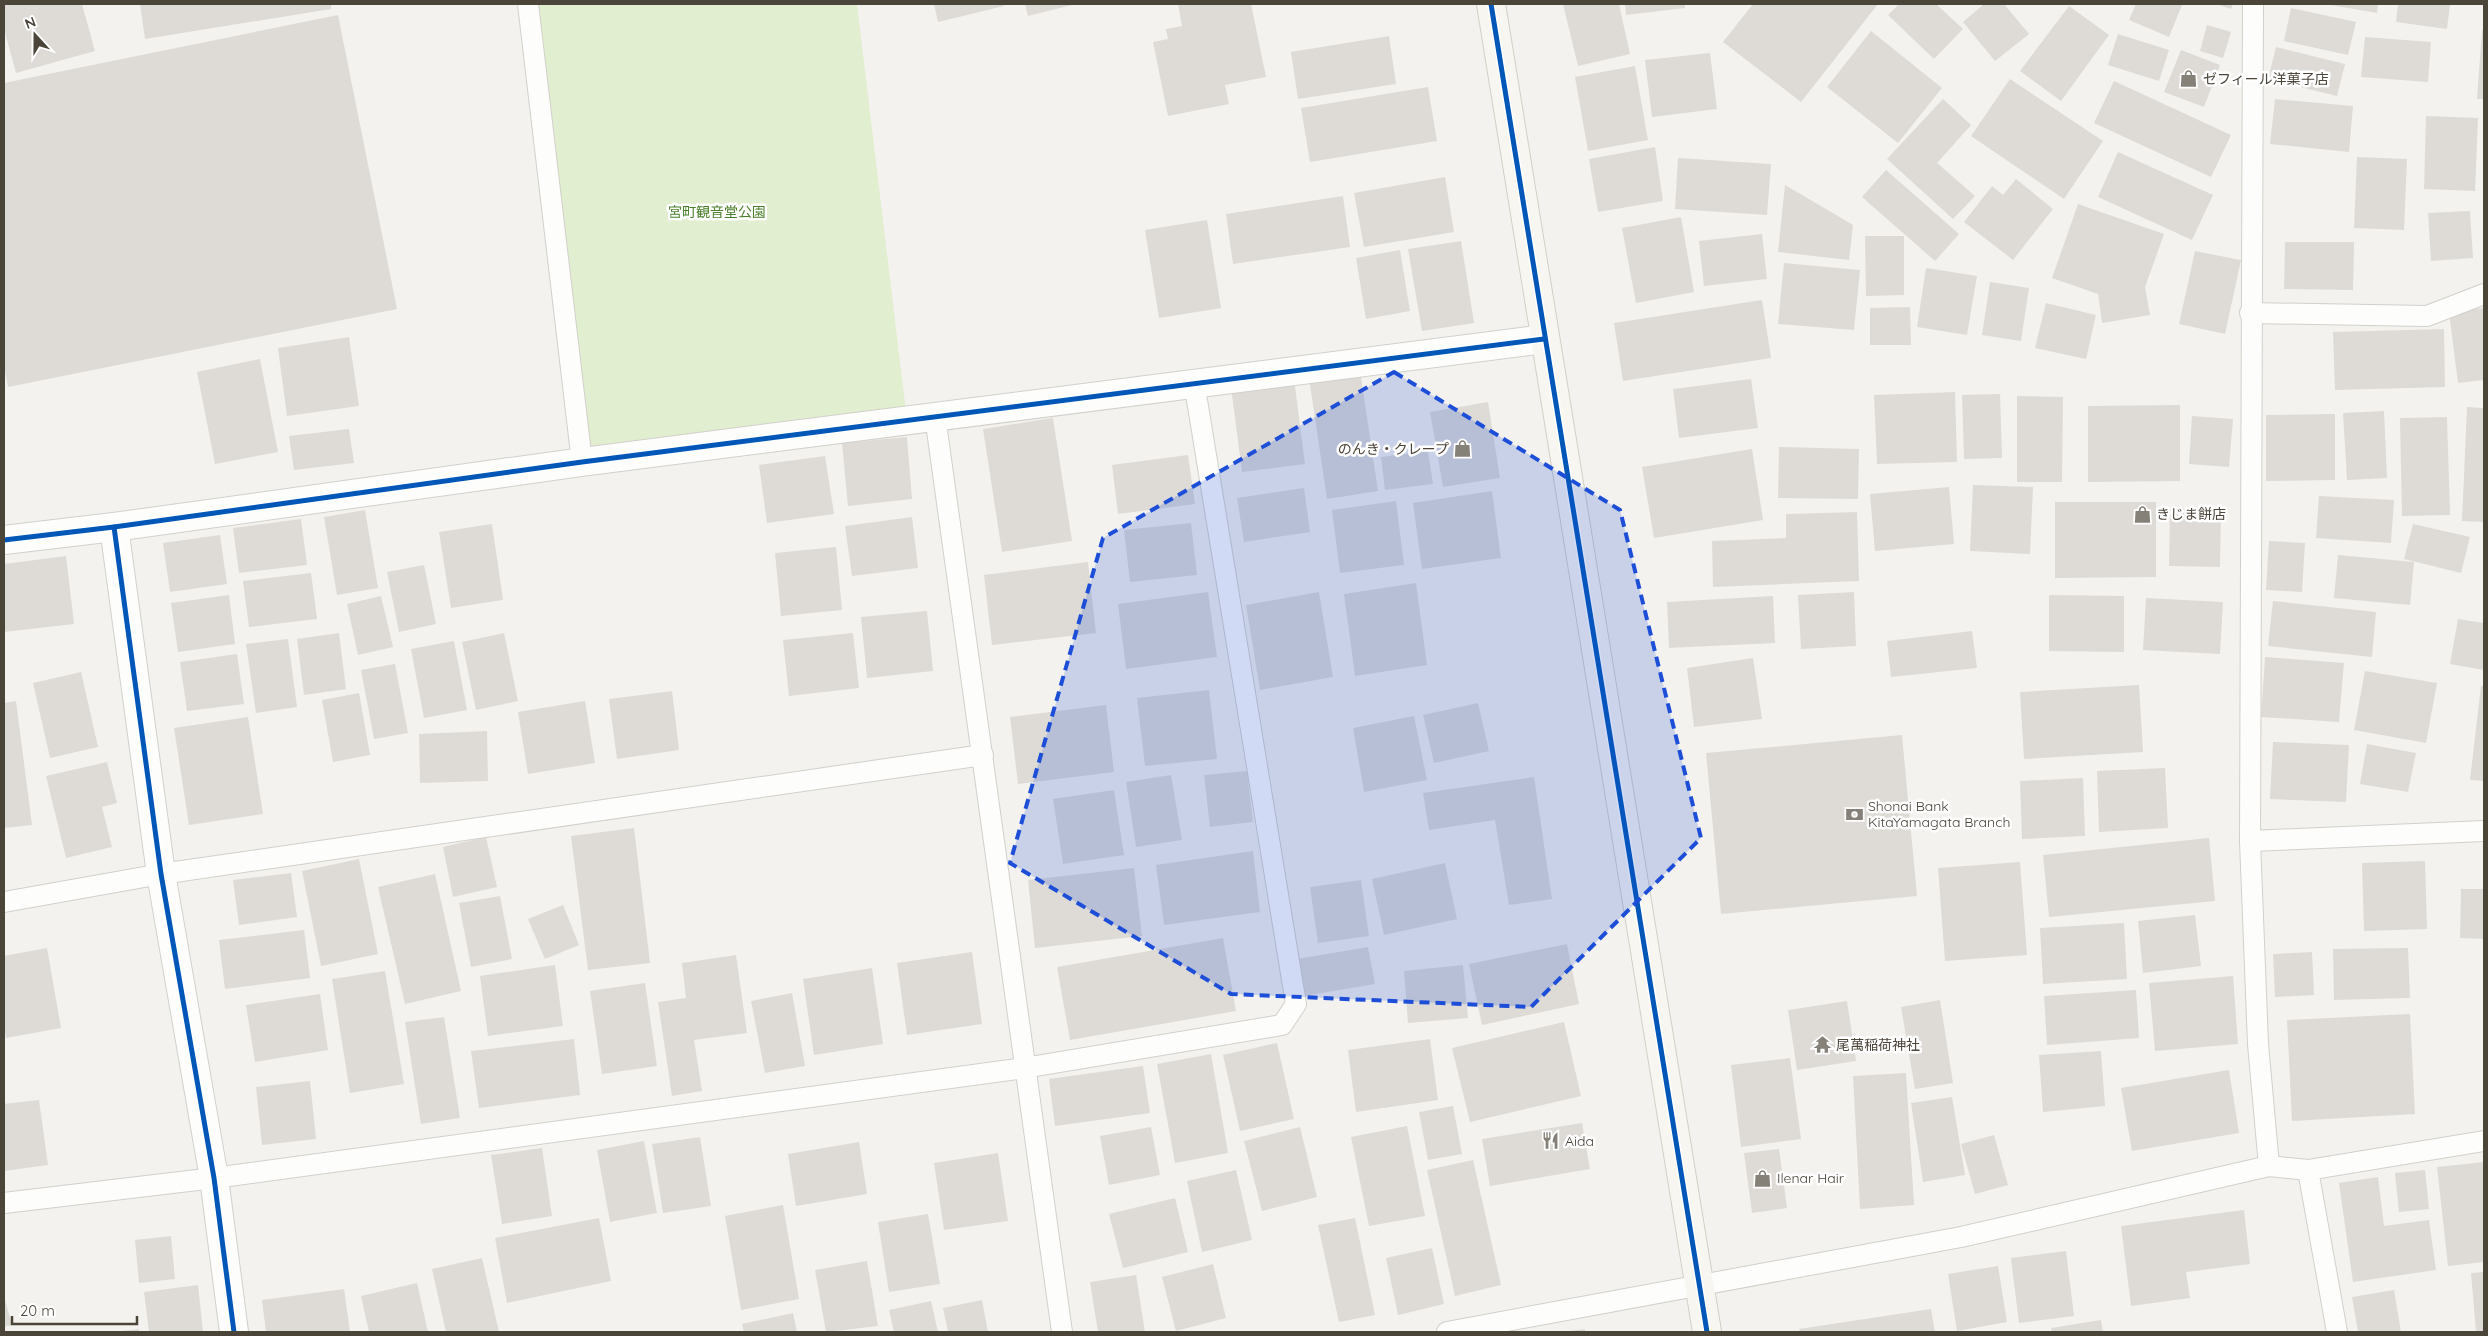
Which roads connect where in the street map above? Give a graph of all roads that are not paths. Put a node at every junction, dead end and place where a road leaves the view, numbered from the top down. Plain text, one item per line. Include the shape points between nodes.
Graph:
1 (528, 4) edge
2 (1490, 4) edge
3 (2253, 4) edge
4 (2484, 294) edge
5 (2250, 313) junction
6 (1544, 339) junction
7 (1194, 382) junction
8 (935, 416) junction
9 (582, 462) junction
10 (114, 527) junction
11 (4, 540) edge
12 (983, 755) junction
13 (2484, 831) edge
14 (2250, 841) junction
15 (161, 874) junction
16 (4, 902) edge
17 (1024, 1068) junction
18 (2484, 1142) edge
19 (2269, 1166) junction
20 (2308, 1170) junction
21 (214, 1178) junction
22 (4, 1203) edge
23 (1700, 1284) junction
24 (234, 1332) edge
25 (1062, 1332) edge
26 (1447, 1332) edge
27 (1708, 1332) edge
28 (2337, 1332) edge

1 - 9 lane
2 - 6 street
3 - 5 lane
4 - 5 lane via 2427,316
5 - 14 lane
6 - 7 street
6 - 23 street
7 - 8 street
7 - 17 lane via 1296,1004 1282,1025
8 - 9 street
8 - 12 lane
9 - 10 street
10 - 11 street
10 - 15 street
12 - 15 lane
12 - 17 lane
13 - 14 lane
14 - 19 lane via 2258,1044
15 - 16 lane
15 - 21 street
17 - 21 lane
17 - 25 lane
18 - 20 lane
19 - 20 lane
19 - 23 lane via 1961,1237
20 - 28 lane
21 - 22 lane
21 - 24 street
23 - 26 lane
23 - 27 street

